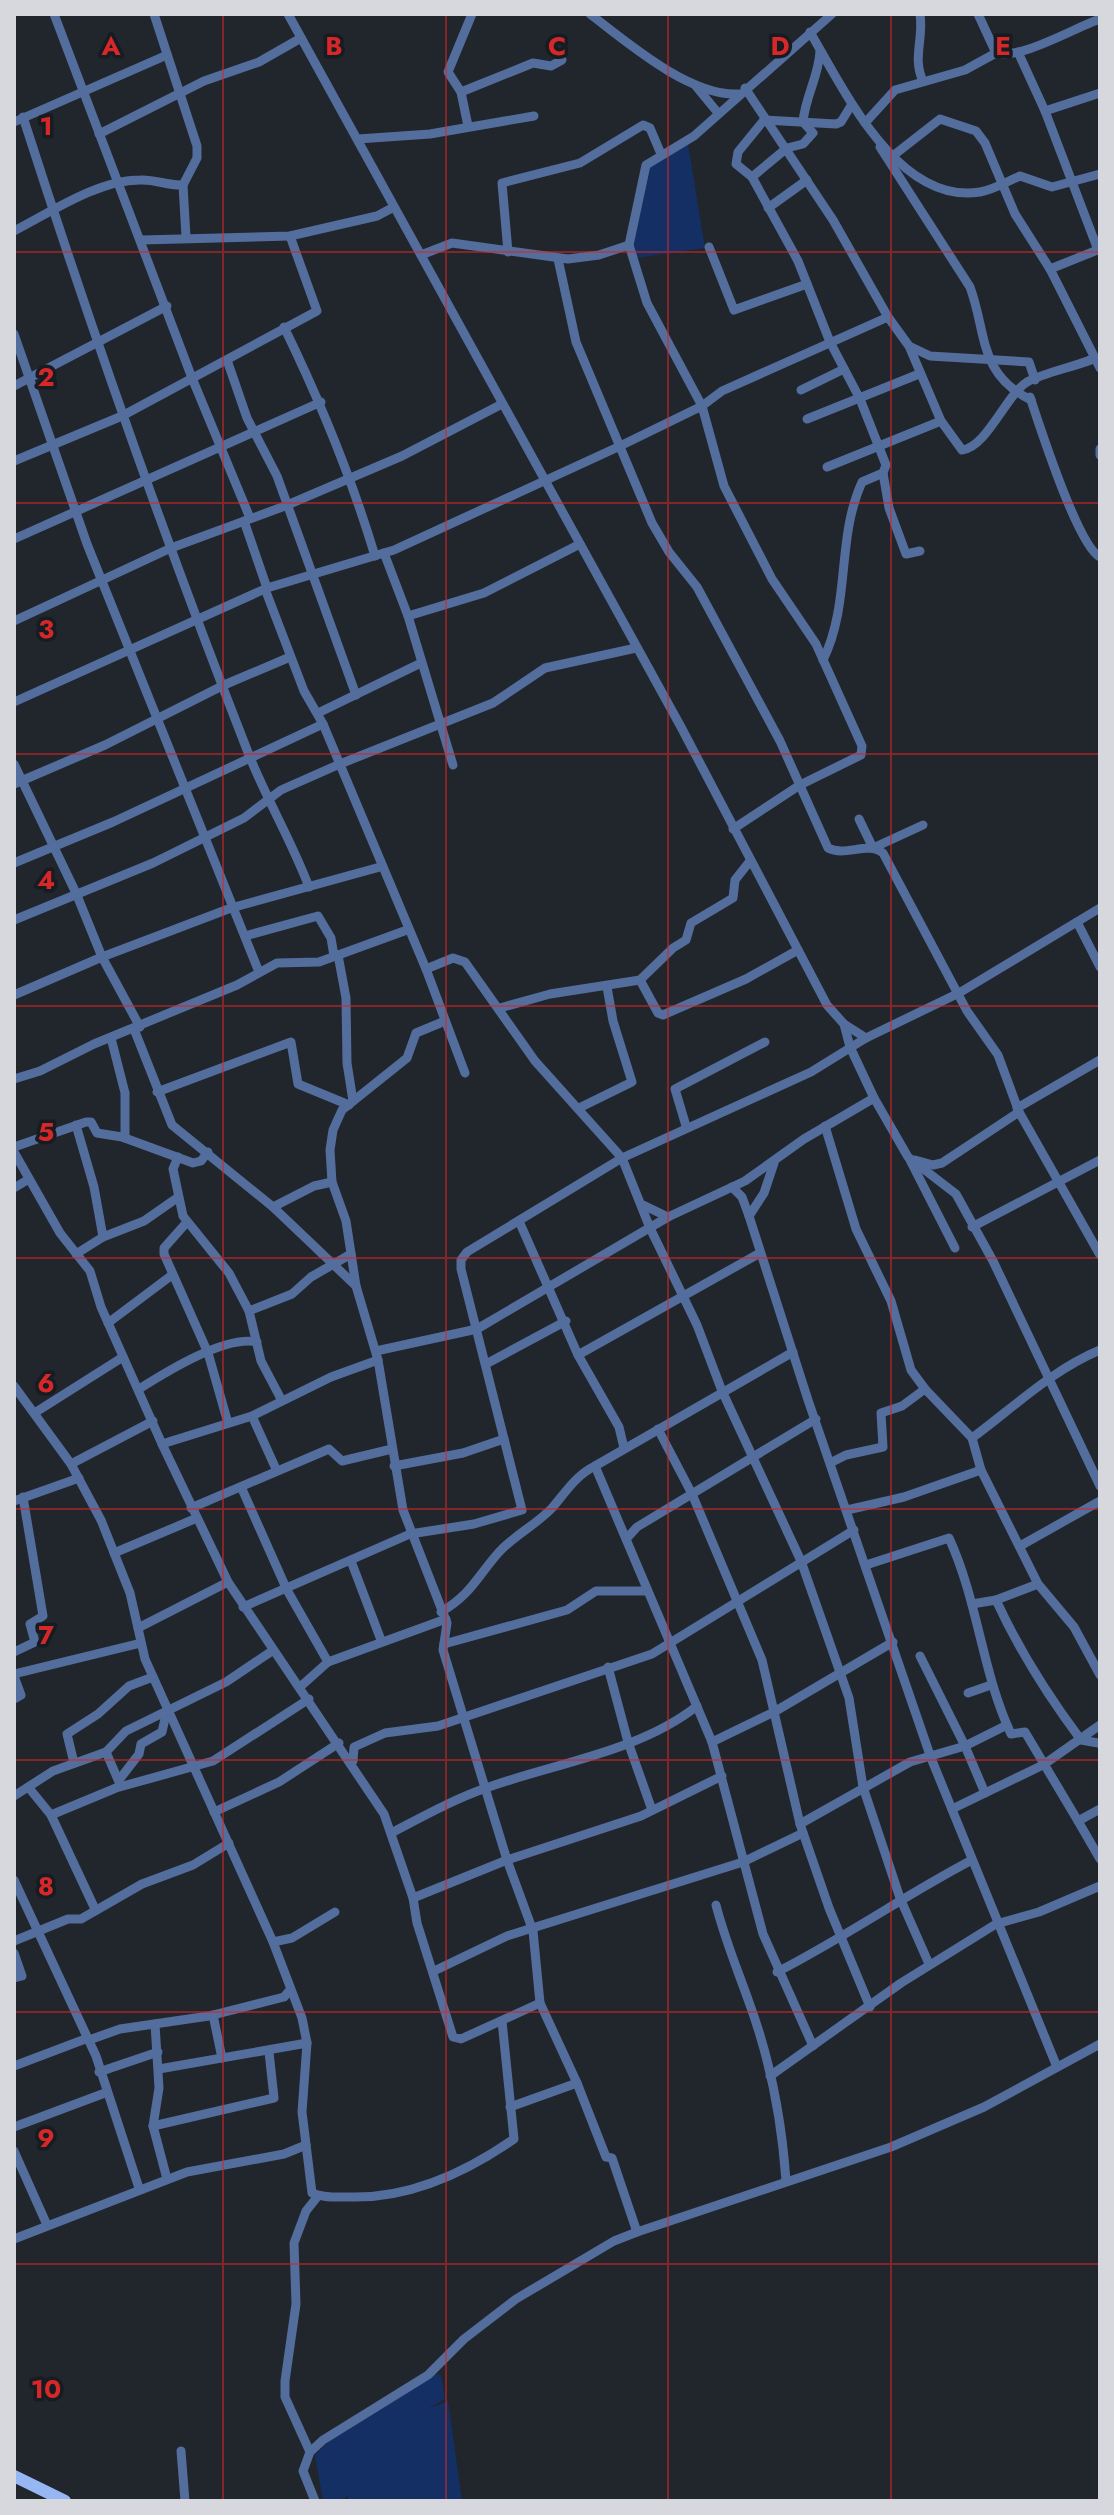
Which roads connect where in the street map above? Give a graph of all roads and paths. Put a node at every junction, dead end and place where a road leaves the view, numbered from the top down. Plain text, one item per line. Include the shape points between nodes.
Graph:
1 (54, 14) edge
2 (154, 14) edge
3 (288, 14) edge
4 (472, 14) edge
5 (832, 14) edge
6 (920, 14) edge
7 (978, 14) edge
8 (598, 16) edge
9 (1100, 19) edge
10 (810, 32) junction
11 (301, 38) junction
12 (820, 49) junction
13 (1018, 52) junction
14 (996, 53) junction
15 (167, 55) junction
16 (562, 60) dead end
17 (923, 81) junction
18 (692, 82) junction
19 (83, 90) junction
20 (742, 91) junction
21 (461, 92) junction
22 (1100, 93) edge
23 (181, 94) junction
24 (852, 104) junction
25 (1045, 111) junction
26 (718, 113) junction
27 (534, 116) dead end
28 (18, 120) edge
29 (764, 120) junction
30 (803, 122) junction
31 (865, 123) junction
32 (468, 126) junction
33 (99, 134) junction
34 (358, 139) junction
35 (876, 141) junction
36 (787, 148) junction
37 (661, 154) junction
38 (894, 155) junction
39 (1100, 174) edge
40 (752, 177) junction
41 (807, 180) junction
42 (117, 182) junction
43 (1073, 182) junction
44 (1001, 184) junction
45 (183, 185) junction
46 (394, 207) junction
47 (768, 208) junction
48 (53, 211) junction
49 (14, 231) edge
50 (290, 236) junction
51 (186, 237) junction
52 (142, 240) junction
53 (629, 245) junction
54 (709, 247) dead end
55 (1099, 250) edge
56 (508, 252) junction
57 (421, 255) junction
58 (558, 259) junction
59 (1050, 269) junction
60 (807, 284) junction
61 (167, 306) junction
62 (888, 317) junction
63 (284, 327) junction
64 (14, 334) edge
65 (830, 342) junction
66 (98, 344) junction
67 (909, 346) junction
68 (987, 358) junction
69 (227, 360) junction
70 (1097, 364) edge
71 (844, 369) junction
72 (919, 374) junction
73 (192, 378) junction
74 (29, 380) junction
75 (1030, 382) junction
76 (14, 386) edge
77 (801, 390) dead end
78 (1017, 393) junction
79 (860, 399) junction
80 (1031, 400) junction
81 (321, 402) junction
82 (502, 404) junction
83 (702, 406) junction
84 (122, 416) junction
85 (807, 419) dead end
86 (941, 421) junction
87 (254, 434) junction
88 (52, 444) junction
89 (878, 446) junction
90 (221, 447) junction
91 (618, 447) junction
92 (1100, 449) edge
93 (1100, 455) edge
94 (14, 461) edge
95 (827, 467) dead end
96 (883, 473) junction
97 (145, 478) junction
98 (352, 478) junction
99 (544, 479) junction
100 (285, 506) junction
101 (75, 508) junction
102 (247, 520) junction
103 (14, 539) edge
104 (580, 544) junction
105 (171, 548) junction
106 (920, 551) dead end
107 (380, 555) junction
108 (1100, 557) edge
109 (314, 573) junction
110 (101, 579) junction
111 (266, 588) junction
112 (408, 616) junction
113 (198, 618) junction
114 (14, 621) edge
115 (128, 648) junction
116 (636, 648) junction
117 (290, 657) junction
118 (823, 660) junction
119 (421, 663) junction
120 (224, 685) junction
121 (356, 695) junction
122 (14, 702) edge
123 (318, 713) junction
124 (157, 720) junction
125 (323, 724) junction
126 (439, 725) junction
127 (250, 756) junction
128 (14, 764) edge
129 (340, 764) junction
130 (453, 765) dead end
131 (18, 782) edge
132 (800, 785) junction
133 (185, 787) junction
134 (269, 801) junction
135 (859, 819) dead end
136 (923, 825) dead end
137 (733, 829) junction
138 (205, 838) junction
139 (54, 845) junction
140 (873, 848) junction
141 (750, 861) junction
142 (14, 863) edge
143 (380, 867) junction
144 (309, 887) junction
145 (76, 893) junction
146 (231, 908) junction
147 (1100, 908) edge
148 (14, 920) edge
149 (1077, 922) junction
150 (407, 930) junction
151 (245, 936) junction
152 (798, 950) junction
153 (336, 955) junction
154 (102, 957) junction
155 (1100, 967) edge
156 (426, 969) junction
157 (259, 972) junction
158 (640, 980) junction
159 (607, 987) junction
160 (959, 993) junction
161 (14, 995) edge
162 (500, 1008) junction
163 (445, 1021) junction
164 (844, 1024) junction
165 (137, 1028) junction
166 (111, 1038) junction
167 (863, 1039) junction
168 (765, 1042) dead end
169 (850, 1047) junction
170 (1100, 1060) edge
171 (860, 1061) junction
172 (465, 1073) dead end
173 (14, 1079) edge
174 (157, 1092) junction
175 (874, 1098) junction
176 (351, 1103) junction
177 (579, 1108) junction
178 (1018, 1110) junction
179 (76, 1125) junction
180 (686, 1126) junction
181 (825, 1126) junction
182 (125, 1138) junction
183 (14, 1149) edge
184 (208, 1152) junction
185 (178, 1157) junction
186 (908, 1157) junction
187 (622, 1158) junction
188 (1100, 1160) edge
189 (774, 1163) junction
190 (29, 1179) junction
191 (1058, 1180) junction
192 (745, 1181) junction
193 (332, 1182) junction
194 (732, 1187) junction
195 (14, 1188) edge
196 (742, 1197) junction
197 (177, 1198) junction
198 (643, 1205) junction
199 (273, 1207) junction
200 (749, 1216) junction
201 (668, 1217) junction
202 (519, 1221) junction
203 (187, 1222) junction
204 (972, 1227) junction
205 (650, 1228) junction
206 (103, 1237) junction
207 (955, 1248) dead end
208 (760, 1253) junction
209 (76, 1254) junction
210 (351, 1254) junction
211 (1100, 1255) edge
212 (330, 1265) junction
213 (172, 1275) junction
214 (356, 1286) junction
215 (549, 1286) junction
216 (683, 1295) junction
217 (249, 1311) junction
218 (566, 1321) junction
219 (108, 1323) junction
220 (477, 1329) junction
221 (257, 1342) junction
222 (1100, 1350) edge
223 (793, 1352) junction
224 (208, 1353) junction
225 (578, 1355) junction
226 (377, 1356) junction
227 (123, 1357) junction
228 (486, 1364) junction
229 (1050, 1375) junction
230 (14, 1386) edge
231 (139, 1389) junction
232 (925, 1389) junction
233 (722, 1391) junction
234 (281, 1399) junction
235 (36, 1412) junction
236 (252, 1416) junction
237 (816, 1419) junction
238 (153, 1421) junction
239 (228, 1423) junction
240 (658, 1429) junction
241 (972, 1438) junction
242 (504, 1439) junction
243 (162, 1444) junction
244 (624, 1448) junction
245 (392, 1449) junction
246 (754, 1456) junction
247 (832, 1462) junction
248 (71, 1464) junction
249 (394, 1466) junction
250 (595, 1466) junction
251 (276, 1469) junction
252 (981, 1470) junction
253 (79, 1478) junction
254 (1100, 1486) edge
255 (242, 1489) junction
256 (692, 1494) junction
257 (18, 1499) edge
258 (1100, 1501) edge
259 (191, 1508) junction
260 (847, 1510) junction
261 (197, 1518) junction
262 (854, 1530) junction
263 (410, 1534) junction
264 (628, 1537) junction
265 (1020, 1546) junction
266 (114, 1553) junction
267 (351, 1561) junction
268 (801, 1561) junction
269 (866, 1565) junction
270 (228, 1582) junction
271 (1038, 1584) junction
272 (287, 1590) junction
273 (646, 1591) junction
274 (996, 1600) junction
275 (738, 1601) junction
276 (972, 1604) junction
277 (243, 1607) junction
278 (444, 1616) junction
279 (138, 1628) junction
280 (381, 1640) junction
281 (893, 1642) junction
282 (141, 1643) junction
283 (669, 1643) junction
284 (444, 1644) junction
285 (272, 1651) junction
286 (14, 1652) edge
287 (920, 1656) dead end
288 (328, 1662) junction
289 (608, 1667) junction
290 (842, 1673) junction
291 (14, 1675) edge
292 (1100, 1675) edge
293 (153, 1677) junction
294 (991, 1685) junction
295 (300, 1687) junction
296 (968, 1693) dead end
297 (14, 1699) edge
298 (309, 1699) junction
299 (697, 1706) junction
300 (167, 1711) junction
301 (774, 1712) junction
302 (461, 1716) junction
303 (1007, 1725) junction
304 (1100, 1728) edge
305 (1081, 1740) junction
306 (628, 1742) junction
307 (712, 1742) junction
308 (339, 1743) junction
309 (1099, 1744) edge
310 (965, 1746) junction
311 (106, 1752) junction
312 (931, 1758) junction
313 (74, 1763) junction
314 (353, 1765) junction
315 (1043, 1765) junction
316 (193, 1767) junction
317 (722, 1776) junction
318 (120, 1783) junction
319 (863, 1787) junction
320 (484, 1788) junction
321 (19, 1791) edge
322 (985, 1793) junction
323 (952, 1809) junction
324 (1100, 1809) edge
325 (652, 1810) junction
326 (214, 1812) junction
327 (51, 1815) junction
328 (1078, 1821) junction
329 (801, 1828) junction
330 (391, 1833) junction
331 (229, 1843) junction
332 (1100, 1859) edge
333 (507, 1860) junction
334 (972, 1860) junction
335 (743, 1862) junction
336 (14, 1880) edge
337 (1100, 1886) edge
338 (413, 1898) junction
339 (900, 1898) junction
340 (716, 1905) dead end
341 (95, 1909) junction
342 (335, 1912) dead end
343 (996, 1924) junction
344 (37, 1931) junction
345 (533, 1931) junction
346 (842, 1939) junction
347 (14, 1941) edge
348 (273, 1942) junction
349 (14, 1953) edge
350 (929, 1964) junction
351 (434, 1971) junction
352 (777, 1972) junction
353 (14, 1978) edge
354 (290, 1990) junction
355 (540, 2003) junction
356 (870, 2007) junction
357 (213, 2015) junction
358 (502, 2021) junction
359 (155, 2024) junction
360 (88, 2039) junction
361 (307, 2043) junction
362 (1100, 2044) edge
363 (813, 2046) junction
364 (158, 2052) junction
365 (269, 2052) junction
366 (222, 2058) junction
367 (14, 2066) edge
368 (1057, 2067) junction
369 (159, 2069) junction
370 (99, 2072) junction
371 (770, 2076) junction
372 (577, 2083) junction
373 (105, 2093) junction
374 (510, 2107) junction
375 (153, 2126) junction
376 (14, 2127) edge
377 (306, 2145) junction
378 (14, 2151) edge
379 (167, 2179) junction
380 (786, 2181) junction
381 (139, 2188) junction
382 (318, 2196) junction
383 (47, 2225) junction
384 (637, 2232) junction
385 (14, 2239) edge
386 (181, 2451) dead end
387 (310, 2452) junction
388 (14, 2476) edge
389 (65, 2501) edge
390 (185, 2501) edge
391 (315, 2501) edge

1 - 19 street
2 - 15 street
3 - 11 street
4 - 21 street via 448,72
5 - 10 street
6 - 17 street via 915,63
7 - 14 street
8 - 18 street
9 - 13 street
10 - 12 street
10 - 20 street
11 - 23 street
11 - 34 street
12 - 24 street
12 - 30 street
13 - 14 street
13 - 25 street
14 - 17 street via 974,67
15 - 19 street
15 - 23 street
16 - 21 street via 551,66 533,63
17 - 31 street via 889,93
18 - 20 street via 726,94
18 - 26 street
19 - 28 street
19 - 33 street
20 - 26 street
20 - 29 street
21 - 32 street
22 - 25 street
23 - 33 street
23 - 45 street via 197,146 197,158
24 - 30 street via 841,122
24 - 31 street
25 - 43 street
26 - 37 street via 685,143
27 - 32 street
28 - 48 street
29 - 30 street
29 - 36 street
29 - 40 street via 736,159
30 - 36 street via 813,133 803,144
31 - 35 street
32 - 34 street
33 - 42 street
34 - 46 street
35 - 38 street
35 - 68 street via 970,287
36 - 40 street
36 - 41 street
37 - 53 street via 642,174
37 - 56 street via 650,128 643,125 580,163 500,184
38 - 44 street via 933,188 976,192
38 - 44 street via 940,119 948,119 980,136
39 - 43 street
40 - 47 street
41 - 47 street
41 - 62 street
42 - 45 street via 142,179
42 - 48 street
42 - 52 street
43 - 44 street via 1052,187 1020,176
43 - 55 street
44 - 59 street
45 - 51 street
46 - 50 street via 377,216
46 - 57 street
47 - 60 street
48 - 49 street
48 - 66 street
50 - 51 street
50 - 63 street via 317,309
51 - 52 street
52 - 61 street
53 - 58 street via 599,255
53 - 83 street via 652,313
54 - 60 street via 734,310
55 - 59 street
56 - 57 street via 452,243
56 - 58 street
57 - 82 street
58 - 91 street via 576,342
59 - 70 street
60 - 65 street
61 - 66 street
61 - 73 street
62 - 65 street
62 - 67 street
63 - 69 street
63 - 81 street
64 - 74 street
65 - 71 street
65 - 83 street via 722,391
66 - 74 street
66 - 84 street
67 - 68 street via 930,356
67 - 72 street
68 - 75 street via 1029,362
68 - 78 street
69 - 73 street
69 - 87 street
70 - 75 street
71 - 77 street
71 - 79 street
72 - 79 street
72 - 86 street
73 - 84 street
73 - 90 street
74 - 76 street
74 - 88 street
75 - 78 street
75 - 80 street
78 - 80 street
78 - 86 street via 965,451
79 - 85 street
79 - 89 street
80 - 108 street via 1090,552
81 - 87 street
81 - 98 street
82 - 98 street
82 - 99 street
83 - 91 street
83 - 118 street via 717,473 772,579
84 - 88 street
84 - 97 street
86 - 89 street
87 - 90 street
87 - 100 street via 277,476
88 - 94 street
88 - 101 street
89 - 95 street
89 - 96 street via 886,465
90 - 97 street
90 - 102 street
91 - 99 street
91 - 132 street via 658,534 697,587
92 - 93 street
96 - 106 street via 906,554
96 - 118 street via 862,482 855,499 842,565 839,620
97 - 101 street
97 - 105 street
98 - 100 street
98 - 107 street
99 - 104 street
99 - 107 street
100 - 102 street
100 - 109 street
101 - 103 street
101 - 110 street
102 - 105 street
102 - 111 street
104 - 112 street via 484,593
104 - 116 street
105 - 110 street
105 - 113 street
107 - 109 street
107 - 112 street
109 - 111 street
109 - 121 street
110 - 114 street
110 - 115 street
111 - 113 street
111 - 117 street
112 - 119 street
113 - 115 street
113 - 120 street
115 - 122 street
115 - 124 street
116 - 126 street via 545,668 503,698
116 - 137 street
117 - 120 street
117 - 123 street
118 - 132 street via 863,752
119 - 121 street
119 - 126 street
120 - 124 street
120 - 127 street
121 - 123 street
123 - 125 street
124 - 131 street
124 - 133 street
125 - 127 street
125 - 129 street
126 - 129 street
126 - 130 street
127 - 133 street
127 - 134 street
128 - 131 street
129 - 134 street via 281,790
129 - 143 street
131 - 139 street
132 - 137 street
132 - 140 street via 828,848
133 - 138 street
133 - 139 street
134 - 138 street
134 - 144 street
135 - 140 street
136 - 140 street
137 - 141 street
138 - 145 street
138 - 146 street
139 - 142 street
139 - 145 street
140 - 160 street via 883,853
141 - 152 street
141 - 158 street via 735,880 733,898 691,923 686,940
143 - 144 street
143 - 150 street
144 - 146 street
145 - 148 street
145 - 154 street
146 - 151 street
146 - 154 street
147 - 149 street
149 - 155 street
149 - 160 street
150 - 153 street
150 - 156 street
151 - 153 street via 318,916
151 - 157 street
152 - 158 street via 663,1015
152 - 164 street via 827,1005
153 - 157 street via 305,965 277,963
153 - 176 street via 346,998
154 - 161 street
154 - 165 street
156 - 162 street via 459,957
156 - 163 street
157 - 165 street
158 - 159 street
159 - 162 street via 550,994
159 - 177 street via 632,1082
160 - 167 street
160 - 178 street via 998,1055
162 - 177 street via 535,1061
163 - 172 street
163 - 176 street via 416,1033 407,1058
164 - 167 street
164 - 169 street
165 - 166 street
165 - 174 street
166 - 173 street
166 - 182 street via 125,1093
167 - 169 street
167 - 171 street
168 - 180 street via 675,1089
169 - 171 street
169 - 180 street via 811,1072
170 - 178 street
171 - 175 street
174 - 176 street via 291,1042 298,1084
174 - 184 street via 172,1125
175 - 181 street
175 - 186 street
176 - 193 street via 338,1116 330,1140
177 - 187 street
178 - 186 street via 942,1163
178 - 191 street
179 - 182 street via 91,1122 97,1133
179 - 183 street
179 - 206 street
180 - 187 street
181 - 189 street
181 - 232 street via 859,1238 891,1301 908,1362
182 - 185 street
183 - 190 street
184 - 185 street via 197,1163
184 - 199 street
185 - 197 street via 173,1169
186 - 204 street via 949,1186
186 - 207 street
187 - 198 street
187 - 202 street
188 - 191 street
189 - 192 street
189 - 200 street
190 - 195 street
190 - 209 street
191 - 204 street
191 - 211 street
192 - 194 street
192 - 196 street
193 - 199 street
193 - 210 street
194 - 196 street
194 - 201 street
196 - 200 street
197 - 203 street
197 - 206 street via 144,1221
198 - 201 street
198 - 205 street
199 - 212 street
200 - 208 street
201 - 205 street
202 - 215 street
202 - 220 street via 461,1260
203 - 213 street via 163,1251
203 - 217 street via 229,1273
204 - 229 street
205 - 215 street
205 - 216 street
206 - 209 street
208 - 216 street
208 - 223 street
209 - 219 street via 90,1271
210 - 212 street
210 - 214 street
212 - 214 street
212 - 217 street via 292,1294
213 - 219 street
213 - 224 street
214 - 226 street
215 - 218 street
215 - 220 street
216 - 225 street
216 - 233 street
217 - 221 street
218 - 225 street
218 - 228 street
219 - 227 street
220 - 226 street
220 - 228 street
221 - 224 street via 246,1340
221 - 234 street
222 - 229 street
223 - 233 street
223 - 237 street
224 - 231 street
224 - 239 street
225 - 244 street via 619,1427
226 - 234 street
226 - 245 street
227 - 231 street
227 - 235 street
228 - 242 street
229 - 241 street
229 - 254 street
230 - 235 street
231 - 238 street
232 - 241 street
232 - 247 street via 881,1413 883,1447
233 - 240 street
233 - 246 street
234 - 236 street
235 - 248 street
236 - 239 street
236 - 251 street
237 - 246 street
237 - 247 street
238 - 243 street
238 - 248 street
239 - 243 street
240 - 244 street
240 - 256 street
241 - 252 street
242 - 249 street
242 - 263 street via 522,1510
243 - 259 street
244 - 250 street
245 - 249 street
245 - 251 street via 342,1461 329,1449
246 - 256 street
246 - 268 street
247 - 260 street
248 - 253 street
249 - 263 street
250 - 264 street
250 - 278 street via 501,1550
251 - 255 street
252 - 260 street
252 - 265 street
253 - 257 street
253 - 266 street
255 - 259 street
255 - 272 street
256 - 264 street
256 - 275 street
257 - 286 street via 43,1616 30,1624 35,1642
258 - 265 street
259 - 261 street
260 - 262 street
261 - 266 street
261 - 270 street
262 - 268 street
262 - 269 street
263 - 267 street
263 - 278 street
264 - 273 street
265 - 271 street
266 - 279 street
267 - 272 street
267 - 280 street
268 - 275 street
268 - 290 street
269 - 276 street via 949,1538
269 - 281 street
270 - 277 street
270 - 279 street
271 - 274 street
271 - 292 street via 1074,1627
272 - 277 street
272 - 288 street
273 - 283 street
273 - 284 street via 596,1591 567,1610
274 - 276 street
274 - 305 street via 1014,1640
275 - 283 street
275 - 301 street via 767,1673
276 - 294 street
277 - 285 street
278 - 280 street
278 - 284 street
279 - 282 street
280 - 288 street
281 - 290 street
281 - 312 street
282 - 291 street
282 - 293 street
283 - 289 street
283 - 299 street
284 - 302 street
285 - 295 street
285 - 300 street via 226,1682
287 - 310 street
288 - 295 street
289 - 302 street
289 - 306 street
290 - 301 street
290 - 319 street
291 - 297 street via 21,1695
293 - 300 street
293 - 313 street via 129,1686 67,1734
294 - 296 street
294 - 303 street
295 - 298 street
298 - 308 street
298 - 316 street via 226,1754
299 - 306 street via 667,1728
299 - 307 street
300 - 311 street via 126,1731
300 - 316 street
300 - 318 street via 162,1732 141,1744
301 - 307 street
301 - 329 street
302 - 314 street via 429,1729 378,1735 354,1747
302 - 320 street
303 - 310 street
303 - 315 street via 1014,1736 1025,1732
304 - 305 street
304 - 309 street
305 - 309 street
305 - 315 street
306 - 320 street
306 - 325 street
307 - 317 street
308 - 314 street
308 - 326 street via 279,1782
310 - 312 street
310 - 322 street
311 - 313 street
311 - 318 street
312 - 319 street via 910,1762
312 - 323 street
313 - 321 street
314 - 330 street
315 - 322 street
315 - 328 street
316 - 318 street
316 - 326 street
317 - 325 street
317 - 335 street
318 - 327 street
319 - 329 street
319 - 339 street
320 - 330 street
320 - 333 street
321 - 327 street
322 - 323 street
323 - 334 street
324 - 328 street
325 - 333 street
326 - 331 street
327 - 341 street
328 - 332 street
329 - 335 street
329 - 346 street
330 - 338 street
331 - 341 street
331 - 348 street
333 - 338 street
333 - 345 street
334 - 339 street
334 - 343 street
335 - 345 street
335 - 352 street
336 - 344 street
337 - 343 street
338 - 351 street
339 - 346 street
339 - 350 street
340 - 371 street
341 - 344 street via 81,1919
342 - 348 street via 292,1938
343 - 350 street
343 - 368 street
344 - 347 street
344 - 360 street
345 - 351 street via 507,1936
345 - 355 street
346 - 352 street
346 - 356 street
348 - 354 street
349 - 353 street via 22,1974
350 - 356 street
351 - 358 street via 456,2040
352 - 363 street
354 - 357 street via 284,1997
354 - 361 street
355 - 358 street
355 - 372 street
356 - 363 street
357 - 359 street
357 - 366 street
358 - 374 street
359 - 360 street
359 - 364 street
360 - 367 street
360 - 370 street
361 - 365 street
361 - 377 street via 302,2112
362 - 368 street
363 - 371 street
364 - 369 street
364 - 370 street
365 - 366 street
365 - 375 street via 274,2098
366 - 369 street
368 - 380 street via 973,2112 891,2147
369 - 375 street
370 - 373 street
371 - 380 street
372 - 374 street
372 - 384 street via 606,2157 612,2158
373 - 376 street
373 - 381 street
374 - 382 street via 514,2139 446,2178 383,2197
375 - 379 street
377 - 379 street
377 - 382 street via 310,2188
378 - 383 street
379 - 381 street
380 - 384 street
381 - 383 street
382 - 387 street via 294,2243 296,2304 285,2381 285,2397
383 - 385 street
384 - 387 street via 516,2299 428,2375
386 - 390 street
387 - 391 street via 303,2471
388 - 389 main road

